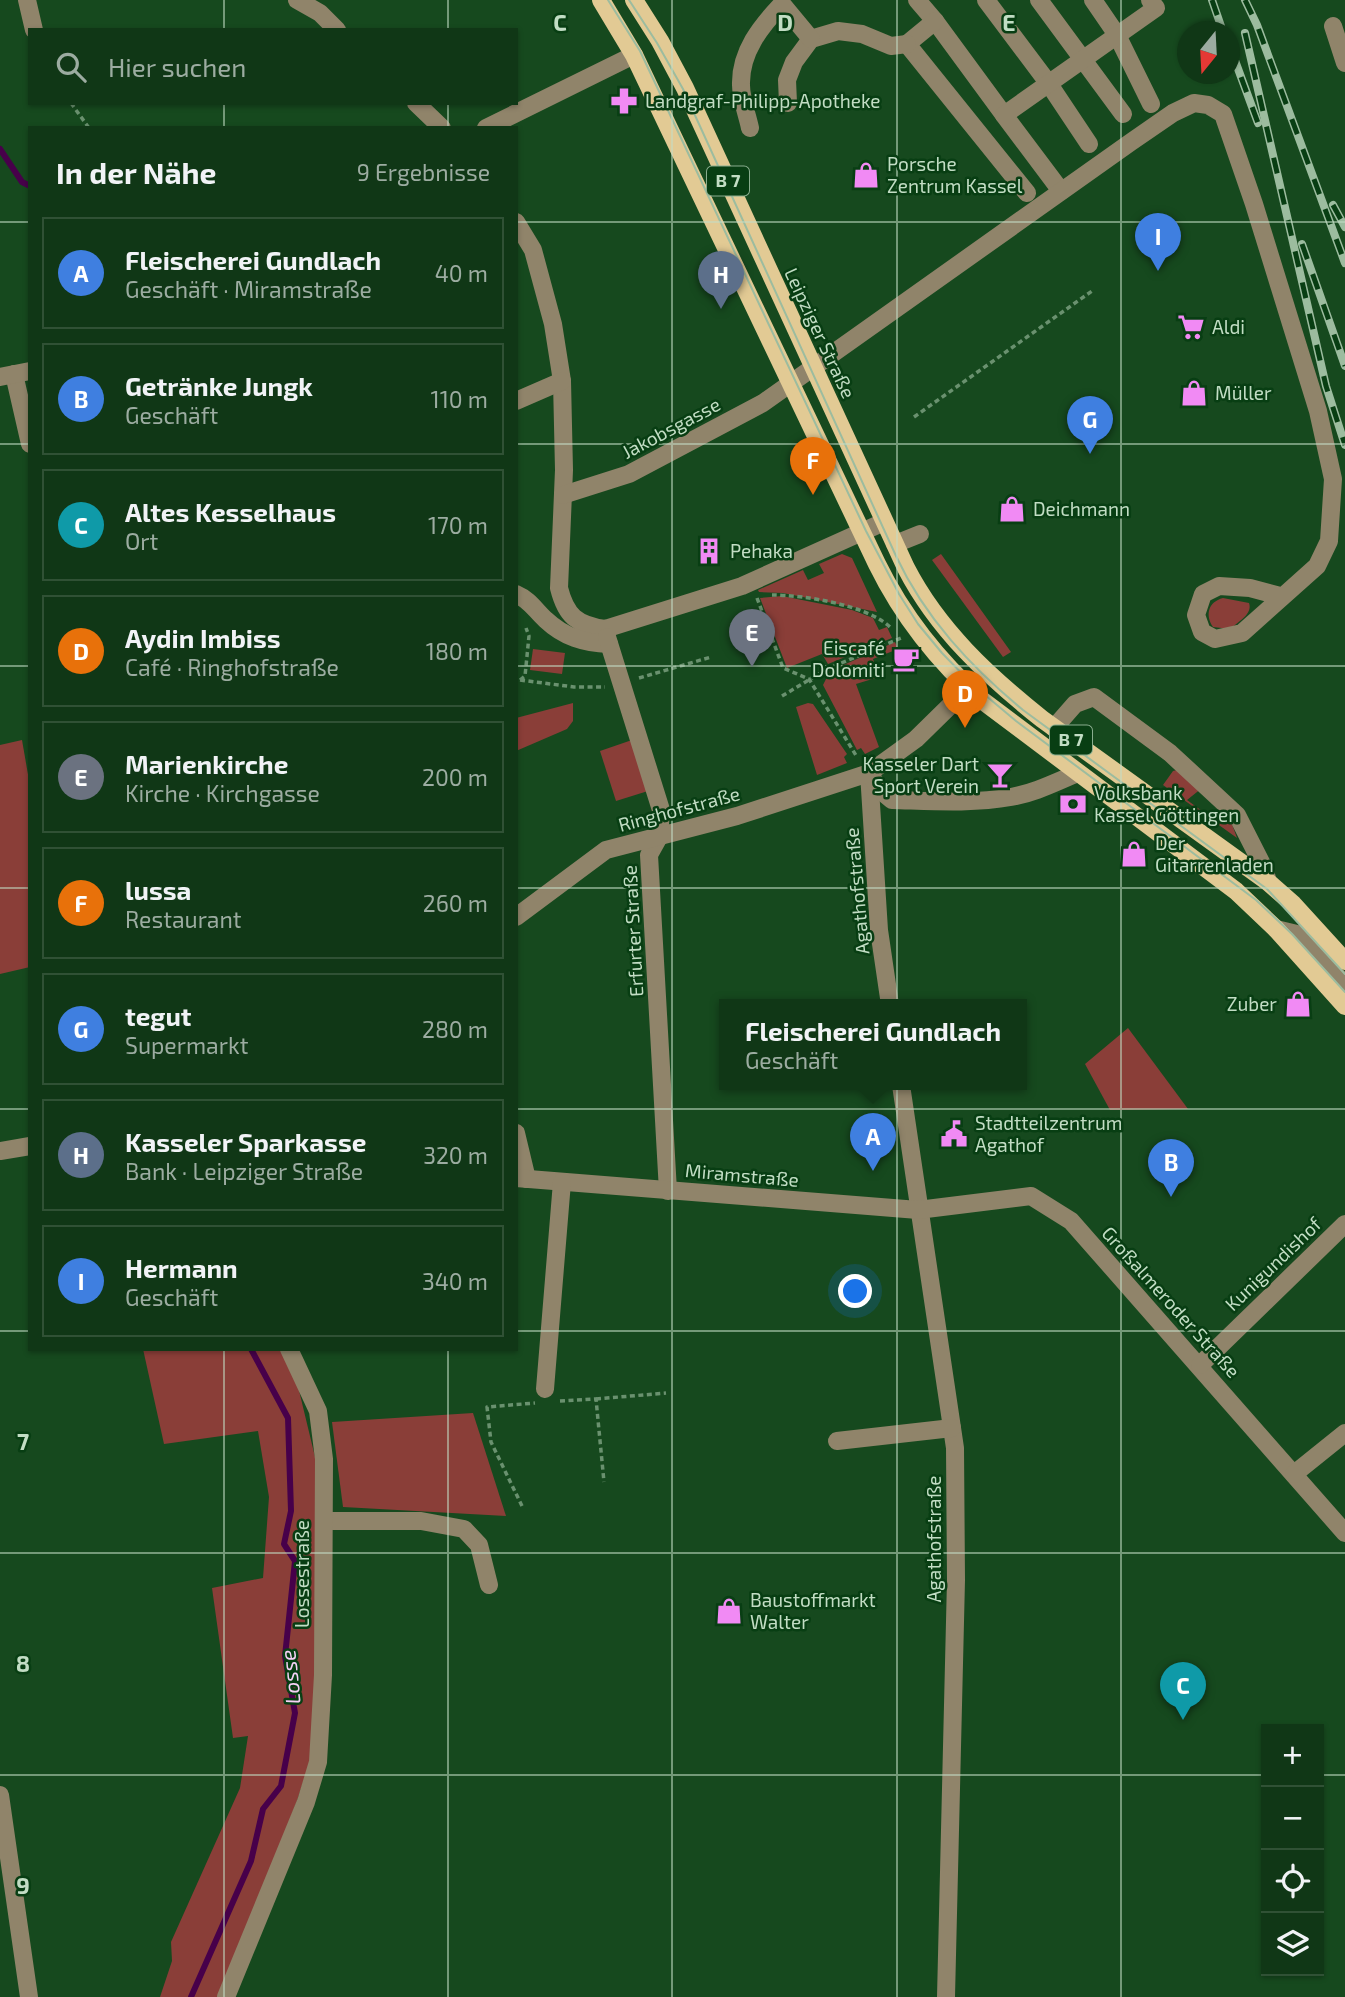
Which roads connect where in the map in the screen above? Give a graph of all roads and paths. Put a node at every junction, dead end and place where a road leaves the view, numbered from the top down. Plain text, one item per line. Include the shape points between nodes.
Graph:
1 (27, 0) edge
2 (297, 0) edge
3 (601, 0) edge
4 (634, 0) edge
5 (916, 0) edge
6 (986, 0) edge
7 (1039, 0) edge
8 (1093, 0) edge
9 (1150, 0) edge
10 (935, 21) junction
11 (1333, 26) dead end
12 (34, 28) edge
13 (335, 28) edge
14 (1117, 35) junction
15 (811, 39) junction
16 (660, 41) junction
17 (907, 44) junction
18 (634, 55) junction
19 (1082, 60) junction
20 (1345, 63) edge
21 (1049, 84) junction
22 (788, 103) dead end
23 (1151, 104) dead end
24 (72, 105) edge
25 (418, 105) edge
26 (1123, 114) dead end
27 (1004, 115) junction
28 (88, 126) edge
29 (440, 126) edge
30 (490, 126) edge
31 (750, 128) dead end
32 (1089, 144) dead end
33 (1061, 191) junction
34 (1027, 193) dead end
35 (518, 225) edge
36 (1093, 291) dead end
37 (812, 368) junction
38 (15, 374) edge
39 (562, 381) junction
40 (791, 383) junction
41 (518, 400) edge
42 (914, 417) dead end
43 (28, 435) edge
44 (563, 495) junction
45 (884, 522) junction
46 (862, 532) junction
47 (920, 534) dead end
48 (895, 544) junction
49 (518, 595) edge
50 (756, 595) dead end
51 (769, 595) dead end
52 (1280, 596) dead end
53 (525, 627) dead end
54 (607, 637) junction
55 (710, 657) dead end
56 (985, 671) junction
57 (809, 679) junction
58 (518, 680) edge
59 (544, 683) dead end
60 (621, 683) junction
61 (968, 688) junction
62 (782, 696) dead end
63 (1054, 728) junction
64 (869, 773) junction
65 (1078, 773) junction
66 (660, 832) junction
67 (1268, 882) junction
68 (1299, 911) junction
69 (518, 916) edge
70 (1276, 929) junction
71 (1301, 935) junction
72 (1345, 961) edge
73 (1345, 985) edge
74 (889, 999) edge
75 (1345, 1006) edge
76 (902, 1090) edge
77 (28, 1146) edge
78 (518, 1148) edge
79 (0, 1151) edge
80 (522, 1178) edge
81 (562, 1182) junction
82 (668, 1191) junction
83 (918, 1210) junction
84 (1345, 1223) edge
85 (290, 1351) edge
86 (1200, 1365) junction
87 (666, 1393) dead end
88 (545, 1396) joint
89 (596, 1399) junction
90 (558, 1402) dead end
91 (951, 1428) junction
92 (1345, 1433) edge
93 (837, 1441) dead end
94 (1294, 1474) junction
95 (604, 1482) dead end
96 (522, 1506) dead end
97 (324, 1521) junction
98 (1345, 1533) edge
99 (489, 1585) dead end
100 (0, 1796) edge
101 (29, 1997) edge
102 (226, 1997) edge
103 (946, 1997) edge

1 - 12 street
2 - 13 street
3 - 18 main road, B 7
4 - 16 main road, Leipziger Straße / B 7
5 - 10 street
6 - 21 street
7 - 19 street
8 - 14 street
9 - 14 street via 1156,8
10 - 17 street
10 - 27 street
11 - 20 street
14 - 19 street
14 - 23 street
15 - 17 street via 838,31 862,34 891,46
15 - 22 street via 787,80
15 - 31 street via 782,4 762,25 747,52 741,84
16 - 18 main road
16 - 37 main road, Leipziger Straße / B 7 via 695,107
17 - 34 street
18 - 30 street
18 - 40 main road, B 7
19 - 21 street
19 - 26 street
21 - 27 street
21 - 32 street
24 - 28 path
25 - 29 street
27 - 33 street
33 - 37 street, Jakobsgasse
33 - 52 street, Jakobsgasse via 1194,103 1223,114 1314,398 1333,479 1329,541 1317,566
35 - 39 street via 533,250 553,324
36 - 42 path
37 - 40 street, Jakobsgasse
37 - 45 main road, Leipziger Straße / B 7
38 - 43 street
39 - 41 street
39 - 44 street
40 - 44 street, Jakobsgasse via 763,403 629,474
40 - 46 main road, B 7
44 - 54 street via 559,588 563,606 574,619
45 - 46 street
45 - 48 main road, Leipziger Straße / B 7
46 - 54 street via 742,586
46 - 61 main road, B 7 via 902,610
47 - 48 street
48 - 56 main road, Leipziger Straße / B 7 via 932,612
49 - 54 street via 559,631 577,640
50 - 57 path via 783,668
51 - 57 path via 852,608 884,621 903,636
53 - 58 path via 529,636 525,676
54 - 60 street, Erfurter Straße
55 - 60 path
56 - 61 main road
56 - 63 main road, Leipziger Straße / B 7
57 - 62 path
57 - 64 path
58 - 59 path
58 - 60 path via 574,687
60 - 66 street, Erfurter Straße via 661,810
61 - 64 street, Ringhofstraße via 916,739
61 - 65 main road, B 7
63 - 67 main road, Leipziger Straße / B 7
63 - 67 street via 1075,704 1094,697 1170,753 1237,815
64 - 65 street via 891,800 972,801 1012,797
64 - 66 street, Ringhofstraße via 737,817
64 - 74 street, Agathofstraße via 879,930
65 - 70 main road, B 7 via 1236,891
66 - 69 street, Ringhofstraße via 606,850
66 - 82 street, Erfurter Straße via 649,855
67 - 68 main road, Leipziger Straße / B 7
68 - 71 street
68 - 72 main road, Leipziger Straße / B 7
70 - 71 street
70 - 75 main road, B 7
71 - 73 street
76 - 83 street, Agathofstraße
77 - 79 street
78 - 80 street
80 - 81 street, Miramstraße
81 - 82 street, Miramstraße
81 - 88 street
82 - 83 street, Miramstraße
83 - 86 street, Großalmeroder Straße via 1031,1196 1072,1221
83 - 91 street, Agathofstraße
84 - 86 street, Kunigundishof
85 - 97 street, Lossestraße via 318,1411
86 - 94 street, Großalmeroder Straße
87 - 89 path
88 - 96 path via 487,1407 491,1442
89 - 90 path
89 - 95 path
91 - 93 street
91 - 103 street, Agathofstraße via 956,1580
92 - 94 street
94 - 98 street, Großalmeroder Straße
97 - 99 street via 421,1521 464,1529 479,1545
97 - 102 street, Lossestraße via 318,1762
100 - 101 street

